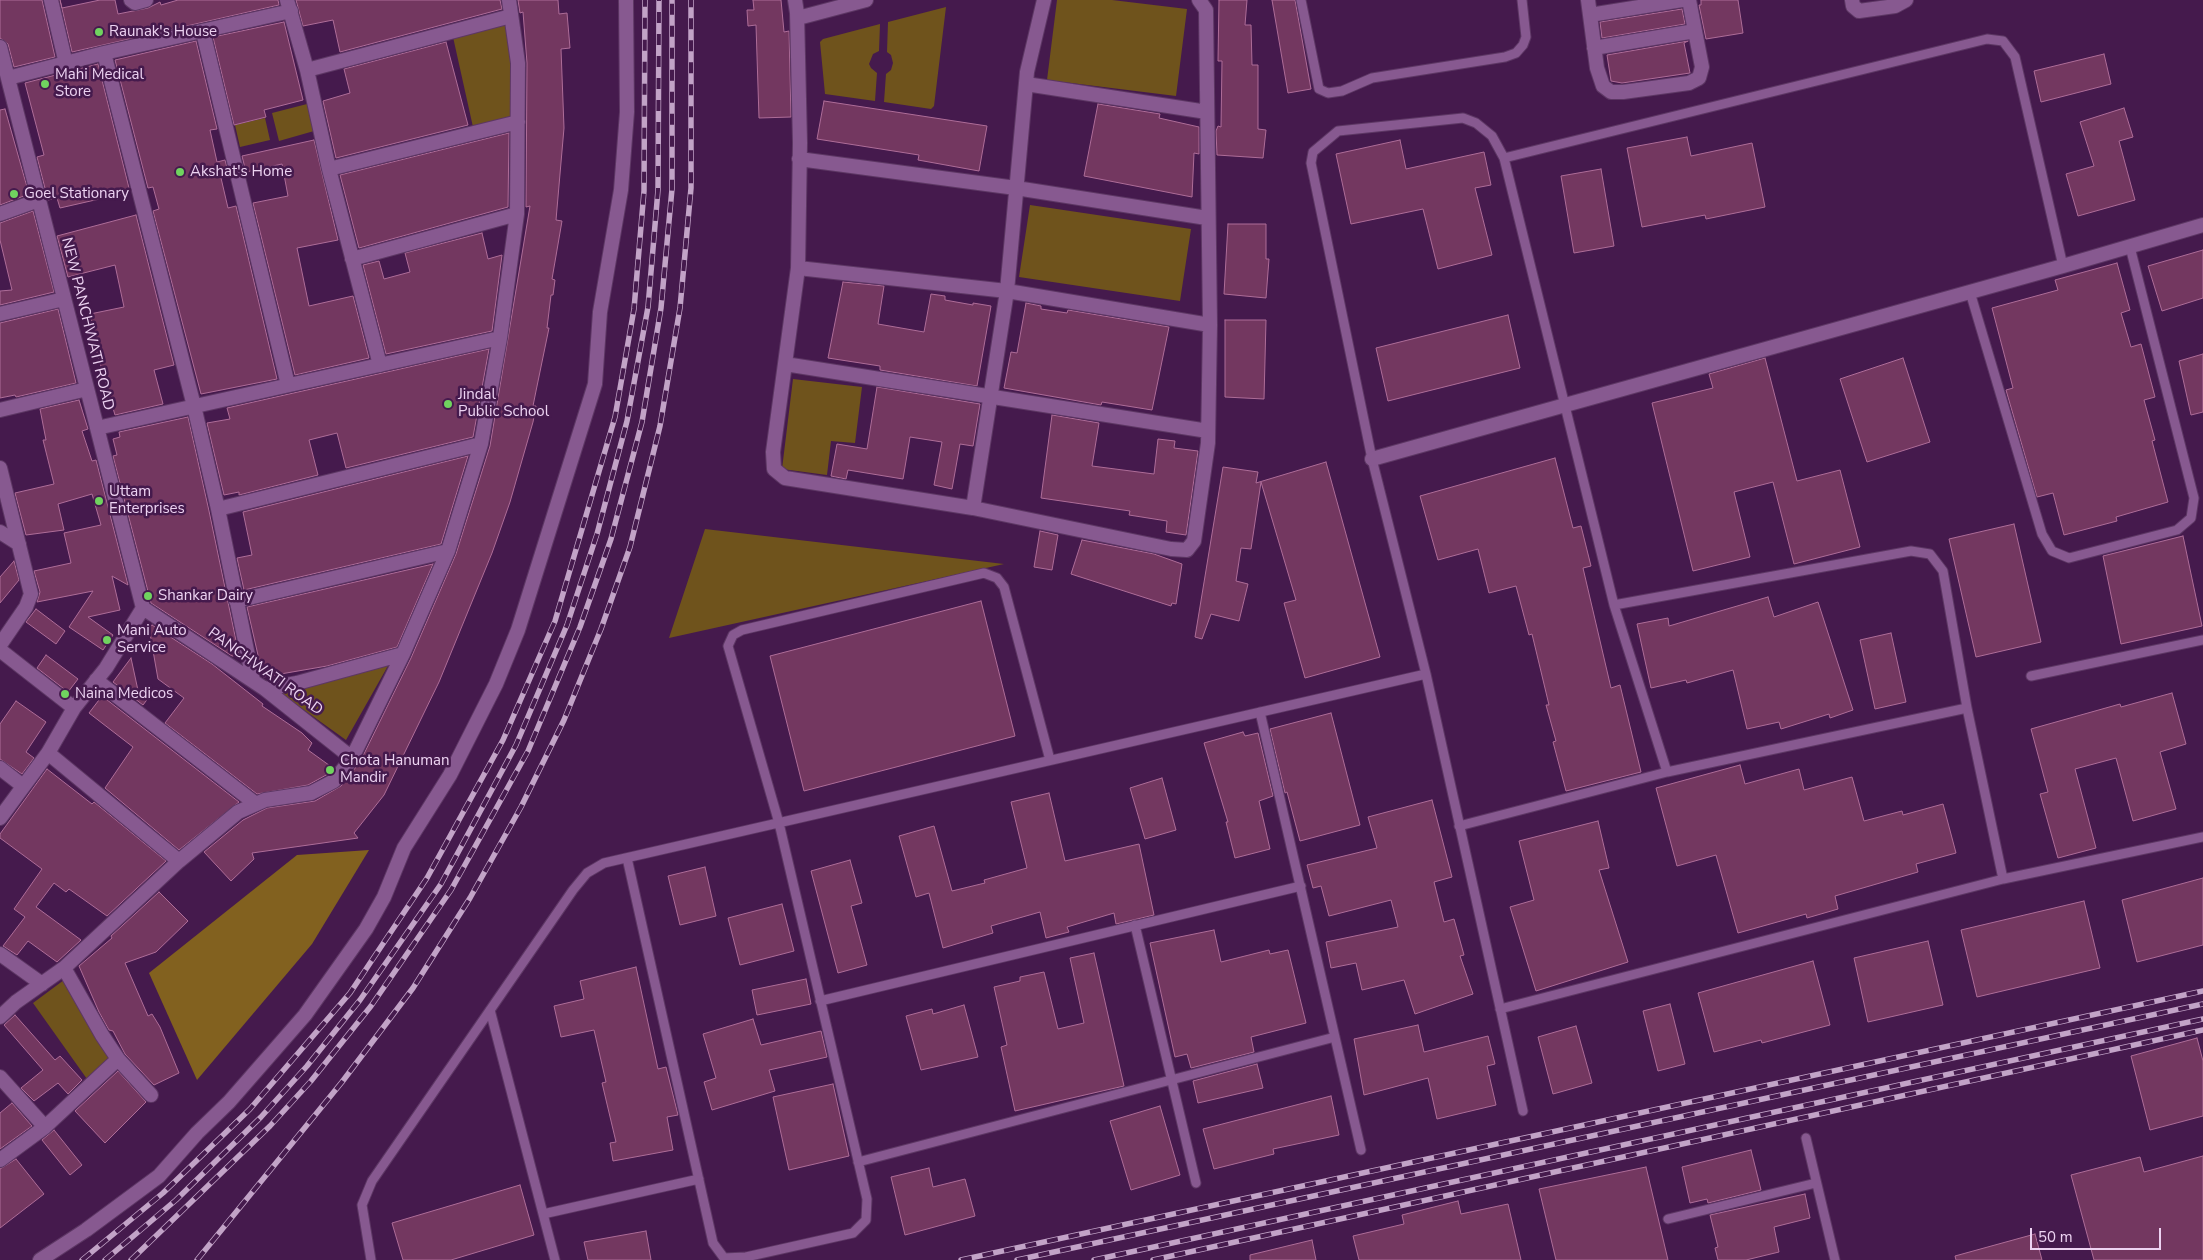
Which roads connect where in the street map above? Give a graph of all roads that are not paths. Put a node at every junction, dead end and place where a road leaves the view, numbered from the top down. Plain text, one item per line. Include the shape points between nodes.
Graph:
1 (51, 0) edge
2 (131, 0) edge
3 (146, 0) edge
4 (509, 0) edge
5 (626, 0) edge
6 (795, 0) edge
7 (866, 0) edge
8 (1044, 0) edge
9 (1199, 0) edge
10 (1301, 0) edge
11 (1522, 0) edge
12 (1588, 0) edge
13 (1682, 0) edge
14 (1689, 0) edge
15 (1852, 0) edge
16 (1906, 0) edge
17 (289, 5) edge
18 (1590, 15) junction
19 (511, 16) junction
20 (798, 18) junction
21 (1695, 30) junction
22 (203, 32) junction
23 (0, 47) edge
24 (1594, 48) junction
25 (104, 53) junction
26 (66, 64) junction
27 (307, 70) junction
28 (8, 78) junction
29 (1026, 84) junction
30 (1206, 112) junction
31 (518, 122) junction
32 (1504, 158) junction
33 (799, 159) junction
34 (329, 169) junction
35 (1016, 188) junction
36 (39, 200) junction
37 (0, 214) edge
38 (517, 214) junction
39 (1207, 218) junction
40 (2203, 225) edge
41 (2130, 247) junction
42 (352, 259) junction
43 (2064, 266) junction
44 (798, 268) junction
45 (1007, 292) junction
46 (1970, 292) junction
47 (64, 299) junction
48 (0, 314) edge
49 (1210, 326) junction
50 (500, 338) junction
51 (785, 364) junction
52 (380, 365) junction
53 (288, 385) junction
54 (87, 389) junction
55 (991, 396) junction
56 (194, 406) junction
57 (1563, 406) junction
58 (0, 410) edge
59 (97, 428) junction
60 (1208, 431) junction
61 (481, 444) junction
62 (1372, 459) junction
63 (0, 468) edge
64 (218, 508) junction
65 (973, 508) junction
66 (0, 532) edge
67 (19, 544) junction
68 (448, 551) junction
69 (236, 601) junction
70 (1614, 605) junction
71 (143, 608) junction
72 (2203, 640) edge
73 (0, 645) edge
74 (0, 650) edge
75 (403, 654) junction
76 (1426, 674) junction
77 (2031, 676) dead end
78 (96, 680) junction
79 (253, 680) junction
80 (265, 688) junction
81 (74, 708) junction
82 (1967, 708) junction
83 (1260, 712) junction
84 (48, 753) junction
85 (352, 758) junction
86 (1050, 760) junction
87 (0, 768) edge
88 (1667, 772) junction
89 (23, 786) junction
90 (256, 804) junction
91 (0, 818) edge
92 (779, 823) junction
93 (1460, 826) junction
94 (2203, 837) edge
95 (627, 858) junction
96 (179, 861) junction
97 (2002, 879) junction
98 (1301, 886) junction
99 (1135, 925) junction
100 (0, 954) edge
101 (64, 968) junction
102 (42, 984) junction
103 (820, 1001) junction
104 (1500, 1009) junction
105 (490, 1010) junction
106 (0, 1018) edge
107 (1335, 1037) junction
108 (118, 1059) junction
109 (0, 1077) edge
110 (1170, 1080) junction
111 (151, 1096) dead end
112 (1523, 1111) dead end
113 (45, 1127) junction
114 (1806, 1138) dead end
115 (1361, 1150) dead end
116 (0, 1160) edge
117 (858, 1162) junction
118 (699, 1179) junction
119 (1196, 1183) dead end
120 (1816, 1183) junction
121 (543, 1214) junction
122 (1668, 1219) dead end
123 (40, 1260) edge
124 (371, 1260) edge
125 (555, 1260) edge
126 (1835, 1260) edge

1 - 26 street
2 - 3 street
4 - 19 street
5 - 123 street via 627,112 621,190 600,312 595,384 518,630 496,684 450,775 404,848 384,898 305,1015 159,1176 94,1225
6 - 20 street
7 - 20 street
8 - 29 street
9 - 30 street via 1206,10
10 - 11 lane via 1319,88 1328,93 1342,91 1372,78 1516,53 1526,36
12 - 18 street
13 - 18 street
14 - 21 street
15 - 16 street via 1859,12 1895,6
17 - 22 street
17 - 27 street
18 - 24 street
19 - 27 street
19 - 31 street via 518,62
20 - 33 street
21 - 24 street
21 - 24 street via 1702,67 1698,78 1689,83 1611,92 1603,86
22 - 25 street
22 - 53 street
23 - 28 street, NEW PANCHWATI ROAD
25 - 26 street
25 - 56 street
26 - 28 street
27 - 34 street
28 - 36 street, NEW PANCHWATI ROAD
29 - 30 street
29 - 35 street
30 - 39 street
31 - 34 street
31 - 38 street
32 - 43 lane via 1987,39 2003,41 2015,57
32 - 57 lane
32 - 62 lane via 1492,136 1463,118 1338,131 1313,152 1310,163
33 - 35 street
33 - 44 street
34 - 42 street
35 - 39 street
35 - 45 street
36 - 37 street
36 - 47 street, NEW PANCHWATI ROAD
38 - 42 street
38 - 50 street
39 - 49 street
40 - 41 street
41 - 43 street
41 - 46 lane via 2194,498 2190,518 2177,530 2069,558 2052,551 2042,534
42 - 52 street
43 - 46 street
44 - 45 street
44 - 51 street
45 - 49 street
45 - 55 street
46 - 57 street
47 - 48 street
47 - 54 street, NEW PANCHWATI ROAD
49 - 60 street
50 - 52 street
50 - 61 street
51 - 55 street
51 - 65 street via 773,452 774,469 785,478
52 - 53 street
53 - 56 street
54 - 58 street
54 - 59 street, NEW PANCHWATI ROAD
55 - 60 street
55 - 65 street
56 - 59 street
56 - 64 street
57 - 62 street
57 - 70 lane
59 - 71 street, NEW PANCHWATI ROAD
60 - 65 street via 1194,541 1187,550
61 - 64 street
61 - 68 street
62 - 76 lane
63 - 67 street
64 - 69 street
66 - 67 street
67 - 73 street via 31,594 26,608
68 - 69 street
68 - 75 street
69 - 79 street
70 - 82 lane via 1911,551 1930,554 1943,571
70 - 88 lane
71 - 78 street
71 - 79 street, PANCHWATI ROAD
72 - 77 lane
74 - 81 street
75 - 80 street via 297,683
75 - 85 street
76 - 83 lane
76 - 93 lane
78 - 81 street
78 - 90 street
79 - 80 street, PANCHWATI ROAD
80 - 85 street, PANCHWATI ROAD
81 - 84 street
82 - 88 lane
82 - 97 lane
83 - 86 lane
83 - 98 lane
84 - 89 street
84 - 96 street
85 - 90 street via 334,781 311,793
86 - 92 lane
86 - 92 lane via 1004,587 997,578 984,573 742,630 733,635 728,646
87 - 89 street
88 - 93 lane
89 - 91 street
90 - 96 street via 238,812
92 - 95 lane
92 - 103 lane
93 - 104 lane
94 - 97 lane
95 - 105 lane via 604,864 588,873 567,898
95 - 118 lane
96 - 101 street
97 - 104 lane
98 - 99 lane
98 - 107 lane
99 - 103 lane
99 - 110 lane
100 - 102 street
101 - 102 street
101 - 108 street
102 - 106 street
103 - 117 lane
104 - 112 lane
105 - 121 lane
105 - 124 lane via 372,1180 362,1205
107 - 110 lane
107 - 115 lane
108 - 111 street
108 - 113 street
109 - 113 street
110 - 117 lane
110 - 119 lane
113 - 116 street
114 - 120 lane
117 - 118 lane via 866,1199 866,1220 853,1232 746,1257 724,1258 713,1243
118 - 121 lane
120 - 122 lane
120 - 126 lane
121 - 125 lane

